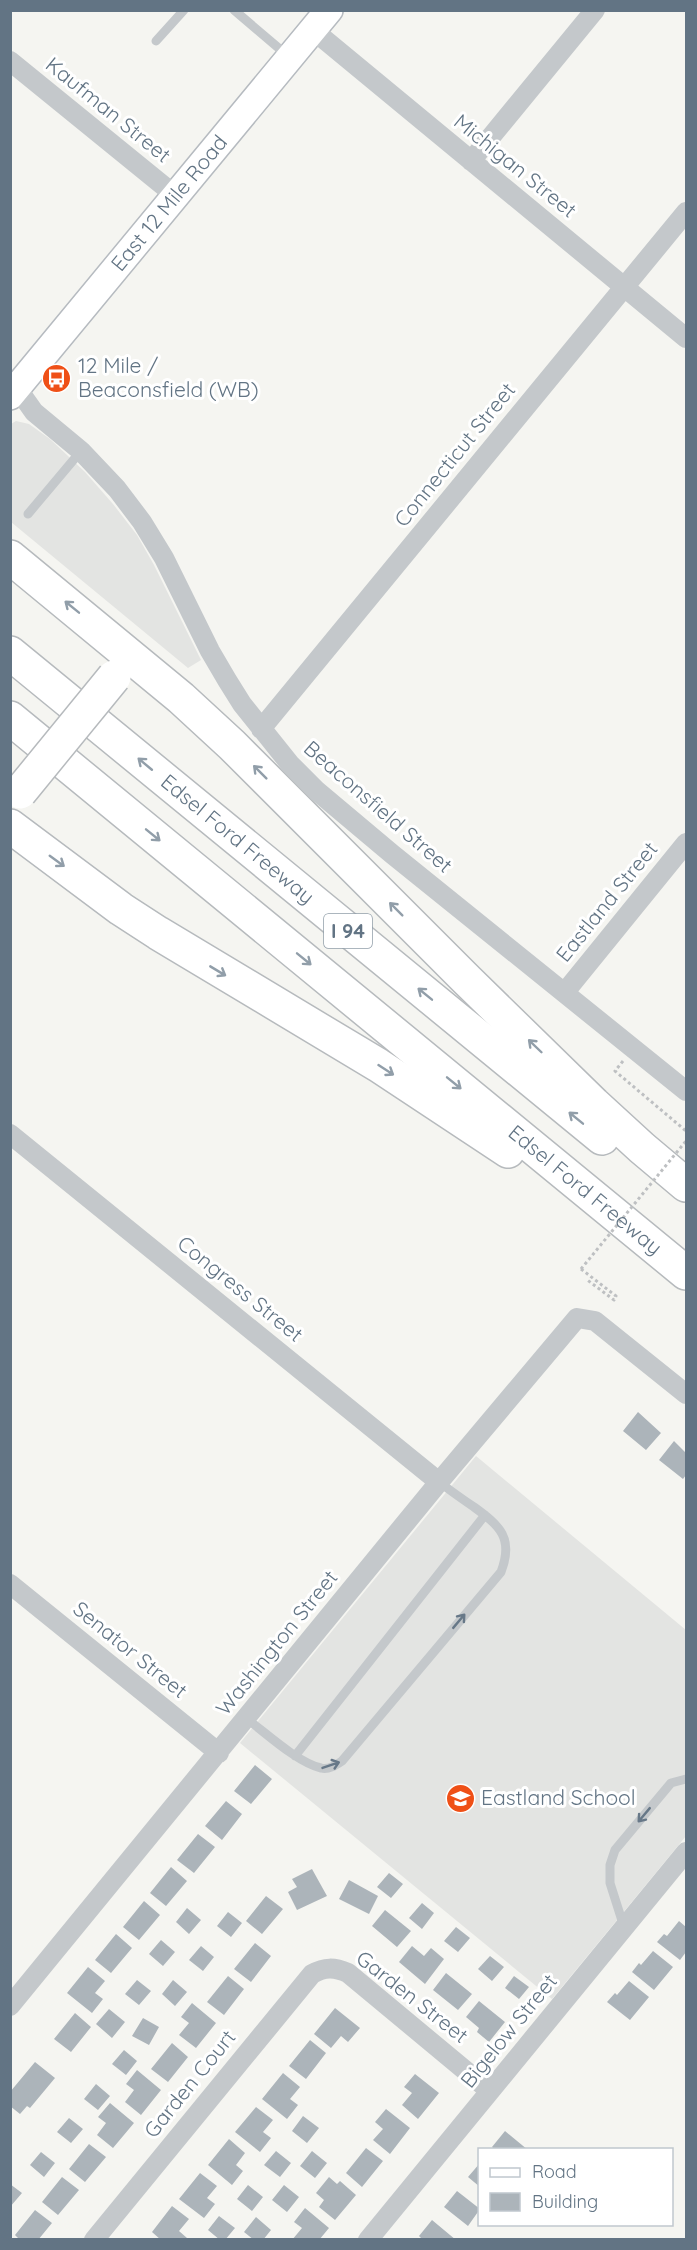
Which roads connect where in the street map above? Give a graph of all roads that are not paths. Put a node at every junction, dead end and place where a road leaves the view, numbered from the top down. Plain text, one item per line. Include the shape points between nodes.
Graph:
1 (184, 10) edge
2 (234, 10) edge
3 (595, 10) edge
4 (321, 20) edge
5 (156, 41) dead end
6 (290, 58) junction
7 (10, 61) edge
8 (471, 161) junction
9 (176, 196) junction
10 (687, 212) edge
11 (624, 287) junction
12 (687, 338) edge
13 (13, 389) edge
14 (81, 451) junction
15 (28, 514) dead end
16 (10, 557) edge
17 (117, 644) junction
18 (10, 653) edge
19 (10, 718) edge
20 (261, 729) junction
21 (15, 796) edge
22 (10, 826) edge
23 (687, 843) edge
24 (565, 992) junction
25 (687, 1091) edge
26 (10, 1134) edge
27 (687, 1185) edge
28 (687, 1208) edge
29 (644, 1239) junction
30 (687, 1273) edge
31 (687, 1394) edge
32 (439, 1482) junction
33 (485, 1515) junction
34 (10, 1584) edge
35 (247, 1719) junction
36 (219, 1753) junction
37 (296, 1756) junction
38 (687, 1779) edge
39 (687, 1852) edge
40 (624, 1927) junction
41 (330, 1968) joint
42 (10, 2006) edge
43 (490, 2091) junction
44 (94, 2240) edge
45 (368, 2240) edge

1 - 5 lane
2 - 6 lane
3 - 8 street
4 - 6 main road, East 12 Mile Road
4 - 8 street, Michigan Street
6 - 9 main road, East 12 Mile Road
7 - 9 street, Kaufman Street
8 - 11 street, Michigan Street
9 - 13 main road, East 12 Mile Road
10 - 11 street, Connecticut Street
11 - 12 street, Michigan Street
11 - 20 street, Connecticut Street
13 - 14 street, Beaconsfield Street
14 - 15 lane
14 - 20 street, Beaconsfield Street via 142,522 210,651
17 -> 16 highway
17 - 21 highway, bridge via 120,662 114,677
27 -> 17 highway via 594,1104 232,745
28 -> 18 highway, Edsel Ford Freeway / I 94
19 -> 29 highway, Edsel Ford Freeway / I 94
20 - 24 street, Beaconsfield Street via 316,791
22 -> 29 highway via 121,909 378,1065 578,1202
23 - 24 street, Eastland Street
24 - 25 street, Beaconsfield Street
26 - 32 street, Congress Street
29 - 30 highway, Edsel Ford Freeway / I 94
31 - 32 street, Washington Street via 595,1321 577,1318
32 - 33 lane
32 - 35 street, Washington Street
33 - 37 lane
37 -> 33 lane via 322,1769 342,1761 501,1572 507,1557 506,1542 501,1528
34 - 36 street, Senator Street
35 - 36 street, Washington Street
35 - 37 lane
36 - 42 street, Washington Street
38 -> 40 lane via 671,1783 615,1850 610,1882
39 - 40 street, Bigelow Street
40 - 43 street, Bigelow Street
41 - 43 street, Garden Street via 348,1973
41 - 44 street, Garden Court via 312,1974
43 - 45 street, Bigelow Street

